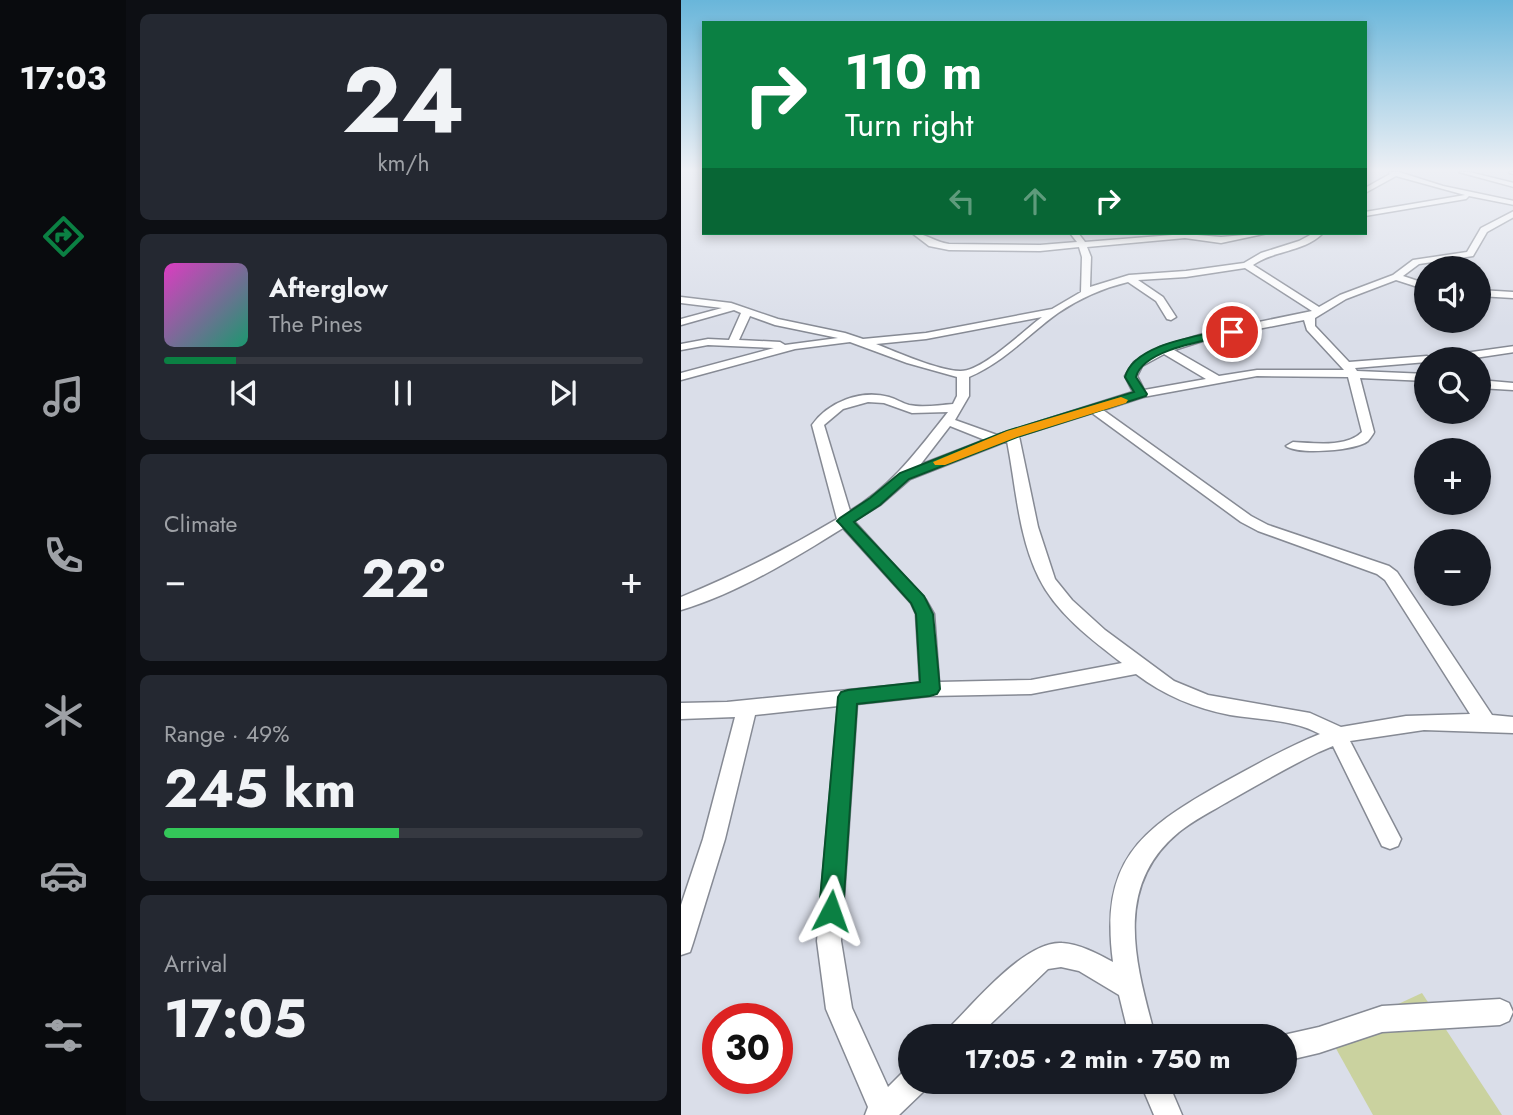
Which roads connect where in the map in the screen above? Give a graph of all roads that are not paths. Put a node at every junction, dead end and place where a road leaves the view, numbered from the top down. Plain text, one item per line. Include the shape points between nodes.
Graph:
1 (1496, 224) edge
2 (919, 235) edge
3 (1076, 235) edge
4 (1174, 235) edge
5 (1188, 235) edge
6 (1252, 235) edge
7 (1316, 235) edge
8 (1085, 246) junction
9 (1247, 265) junction
10 (1396, 277) junction
11 (1130, 278) junction
12 (1414, 283) edge
13 (1086, 292) junction
14 (1491, 294) edge
15 (1513, 295) edge
16 (681, 300) edge
17 (714, 303) junction
18 (741, 309) junction
19 (1055, 311) junction
20 (1314, 313) junction
21 (1171, 317) dead end
22 (685, 321) edge
23 (857, 341) junction
24 (732, 344) junction
25 (794, 346) junction
26 (681, 347) edge
27 (1164, 349) junction
28 (1513, 349) edge
29 (1491, 352) edge
30 (1414, 361) edge
31 (1350, 369) junction
32 (963, 374) junction
33 (1414, 376) edge
34 (681, 377) edge
35 (1215, 379) junction
36 (1491, 385) edge
37 (1513, 387) edge
38 (1141, 394) junction
39 (957, 408) junction
40 (1094, 409) junction
41 (947, 421) junction
42 (1004, 437) junction
43 (1293, 446) dead end
44 (904, 476) junction
45 (845, 521) junction
46 (682, 604) edge
47 (1139, 667) junction
48 (930, 689) junction
49 (848, 697) junction
50 (747, 708) junction
51 (681, 711) edge
52 (1484, 721) junction
53 (1513, 724) edge
54 (1337, 735) junction
55 (1390, 839) dead end
56 (681, 943) edge
57 (1130, 987) junction
58 (1500, 1012) dead end
59 (971, 1024) edge
60 (1139, 1024) edge
61 (1297, 1045) edge
62 (900, 1094) edge
63 (1160, 1094) edge
64 (881, 1112) edge
65 (1168, 1115) edge

1 - 10 street via 1484,230 1470,254 1416,262
2 - 8 street via 932,244 949,247
3 - 8 street
4 - 8 street
5 - 6 street via 1221,240
7 - 9 street
8 - 13 street via 1089,257
9 - 11 street
9 - 20 street
10 - 12 street
10 - 20 street
11 - 13 street
11 - 21 street via 1160,299
13 - 19 street
14 - 15 street
16 - 17 street
17 - 18 street
17 - 22 street via 690,312
18 - 22 street
18 - 23 street
18 - 24 street
19 - 23 street via 926,336
19 - 32 street via 989,364
20 - 27 street
20 - 31 street via 1308,323 1311,328
23 - 25 street
23 - 32 street via 911,362
24 - 25 street
24 - 26 street
25 - 34 street
27 - 35 street
27 - 38 street via 1142,359 1133,369 1131,377
28 - 29 street
30 - 31 street
31 - 33 street
31 - 35 street
31 - 43 street via 1366,438 1350,445
32 - 39 street via 963,396
35 - 38 street
36 - 37 street
38 - 40 street
39 - 41 street
39 - 45 street via 912,409 867,398 821,419 820,434
40 - 42 street
40 - 52 street via 1246,519 1391,576
41 - 42 street
41 - 44 street
42 - 44 street
42 - 47 street via 1047,581 1065,603
44 - 45 street
45 - 46 street via 772,563
45 - 48 street via 918,600 925,614
47 - 48 street via 1050,685
47 - 54 street via 1188,696 1319,723
48 - 49 street
49 - 50 street
49 - 64 street via 829,941 840,1009
50 - 51 street
50 - 56 street via 714,839
52 - 53 street
52 - 54 street via 1394,725
54 - 55 street
54 - 57 street via 1181,817 1138,861 1127,885 1123,913
57 - 59 street via 1077,957 1049,954 1036,961
57 - 60 street
58 - 61 street via 1382,1019
62 - 64 street
63 - 65 street

